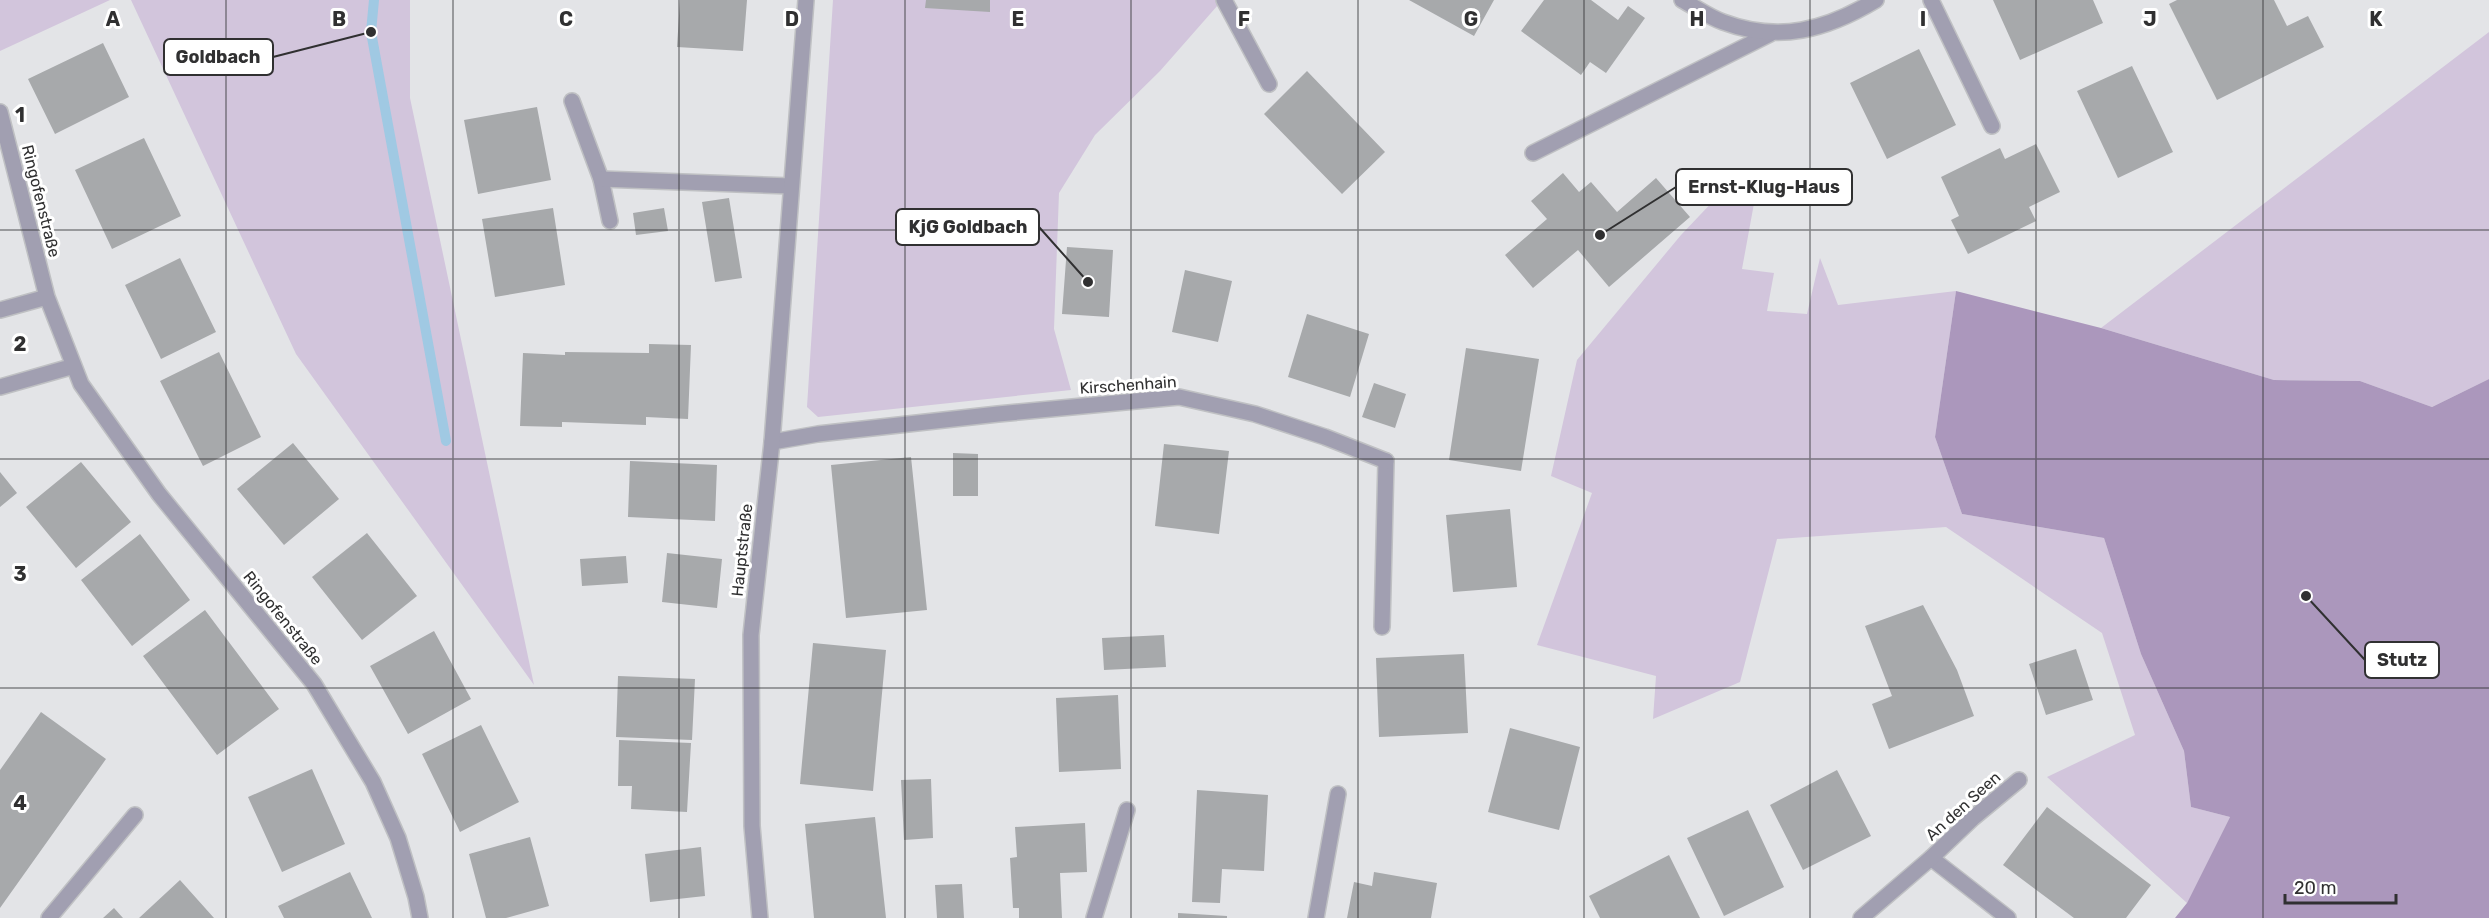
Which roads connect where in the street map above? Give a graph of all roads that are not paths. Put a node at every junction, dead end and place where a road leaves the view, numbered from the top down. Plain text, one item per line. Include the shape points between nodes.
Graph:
1 (806, 0) edge
2 (1224, 0) edge
3 (1683, 0) edge
4 (1876, 0) edge
5 (1931, 0) edge
6 (1770, 34) junction
7 (1269, 84) dead end
8 (572, 101) dead end
9 (0, 112) edge
10 (1992, 126) dead end
11 (1533, 153) dead end
12 (601, 179) junction
13 (791, 186) junction
14 (610, 221) dead end
15 (47, 297) junction
16 (0, 310) edge
17 (74, 366) junction
18 (0, 387) edge
19 (772, 442) junction
20 (1382, 627) dead end
21 (2019, 780) dead end
22 (1338, 794) dead end
23 (1127, 810) dead end
24 (135, 814) dead end
25 (1931, 858) junction
26 (49, 918) edge
27 (420, 918) edge
28 (760, 918) edge
29 (1094, 918) edge
30 (1316, 918) edge
31 (1862, 918) edge
32 (2008, 918) edge

1 - 13 street, Hauptstraße
2 - 7 street
3 - 6 street via 1722,22
4 - 6 street via 1852,14 1811,29
5 - 10 street
6 - 11 street
8 - 12 street
9 - 15 street, Ringofenstraße
12 - 13 street
12 - 14 street
13 - 19 street, Hauptstraße
15 - 16 street
15 - 17 street, Ringofenstraße
17 - 18 street
17 - 27 street, Ringofenstraße via 81,384 159,494 314,684 377,791 398,838
19 - 20 street, Kirschenhain via 1179,397 1255,414 1386,461
19 - 28 street, Hauptstraße via 751,635 752,825
21 - 25 street, An den Seen
22 - 30 street
23 - 29 street
24 - 26 street
25 - 31 street, An den Seen
25 - 32 street, An den Seen

